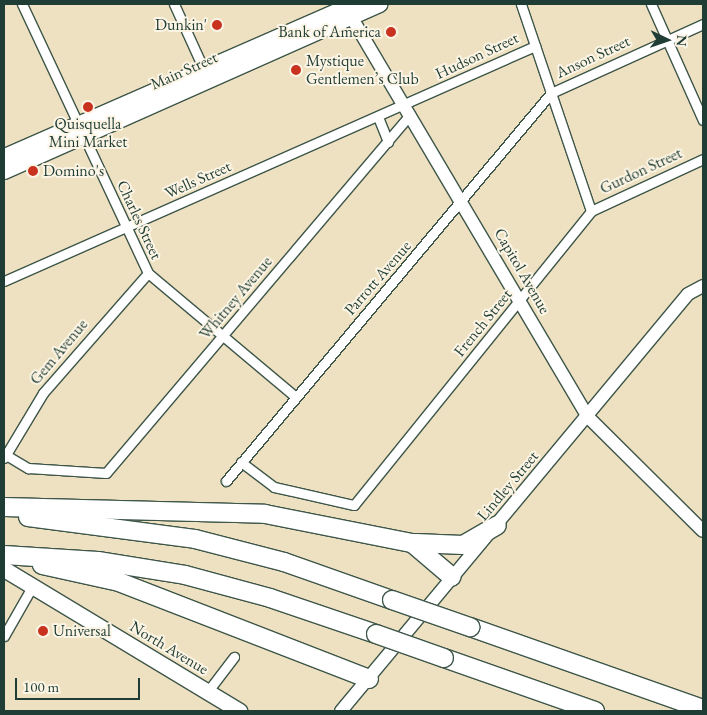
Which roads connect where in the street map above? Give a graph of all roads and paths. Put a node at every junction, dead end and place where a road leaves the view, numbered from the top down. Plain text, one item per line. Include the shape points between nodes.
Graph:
1 (22, 4) edge
2 (174, 4) edge
3 (379, 4) edge
4 (521, 4) edge
5 (651, 4) edge
6 (348, 8) edge
7 (703, 24) edge
8 (666, 40) junction
9 (535, 46) junction
10 (206, 74) junction
11 (551, 93) junction
12 (407, 110) junction
13 (378, 117) junction
14 (703, 120) edge
15 (82, 130) junction
16 (388, 142) junction
17 (4, 156) edge
18 (703, 159) edge
19 (4, 171) edge
20 (463, 202) junction
21 (591, 210) junction
22 (127, 227) junction
23 (148, 273) junction
24 (4, 281) edge
25 (703, 286) edge
26 (688, 294) junction
27 (703, 296) edge
28 (520, 301) junction
29 (224, 336) junction
30 (296, 397) junction
31 (587, 416) junction
32 (5, 457) edge
33 (241, 462) junction
34 (226, 481) dead end
35 (4, 507) edge
36 (4, 517) edge
37 (497, 525) junction
38 (703, 531) edge
39 (412, 543) junction
40 (5, 560) edge
41 (452, 577) junction
42 (32, 587) junction
43 (4, 636) edge
44 (234, 657) dead end
45 (368, 679) junction
46 (208, 691) junction
47 (222, 706) edge
48 (703, 710) edge
49 (238, 711) edge
50 (341, 711) edge
51 (595, 711) edge

1 - 15 street, Charles Street
2 - 10 street
3 - 6 main road, Main Street
4 - 9 street
5 - 8 street
6 - 10 main road, Main Street
6 - 12 main road, Capitol Avenue
7 - 8 street, Anson Street
8 - 11 street, Anson Street
8 - 14 street
9 - 11 street
9 - 12 street, Hudson Street
10 - 15 main road, Main Street
11 - 20 street, Parrott Avenue
11 - 21 street
12 - 13 street, Wells Street
12 - 16 street, Whitney Avenue
12 - 20 main road, Capitol Avenue
13 - 16 street
13 - 22 street, Wells Street
15 - 17 main road, Main Street
15 - 19 main road, Main Street
15 - 22 street, Charles Street
16 - 29 street, Whitney Avenue
18 - 21 street, Gurdon Street
20 - 28 main road, Capitol Avenue
20 - 30 street, Parrott Avenue
21 - 28 street, French Street
22 - 23 street, Charles Street
22 - 24 street, Wells Street
23 - 29 street, Charles Street
23 - 32 street, Gem Avenue via 43,393
25 - 26 main road, Lindley Street
26 - 27 street
26 - 31 main road, Lindley Street
28 - 31 main road, Capitol Avenue
28 - 33 street, French Street via 354,505 274,487
29 - 30 street, Charles Street
29 - 32 street, Whitney Avenue via 106,473 28,468
30 - 33 street, Parrott Avenue
31 - 37 main road, Lindley Street
31 - 38 main road, Capitol Avenue
33 - 34 street, Parrott Avenue
35 - 39 highway via 243,512
36 - 48 highway, bridge via 74,520 195,538 284,562
37 - 39 highway via 463,545
37 - 41 main road, Lindley Street
39 - 41 highway
40 - 42 main road, North Avenue
40 - 45 highway via 119,582
40 - 51 highway, bridge via 98,561 185,575 270,598
41 - 45 main road, Lindley Street
42 - 43 street
42 - 46 main road, North Avenue
44 - 46 street
45 - 50 main road, Lindley Street
46 - 47 main road, North Avenue
47 - 49 main road, North Avenue

